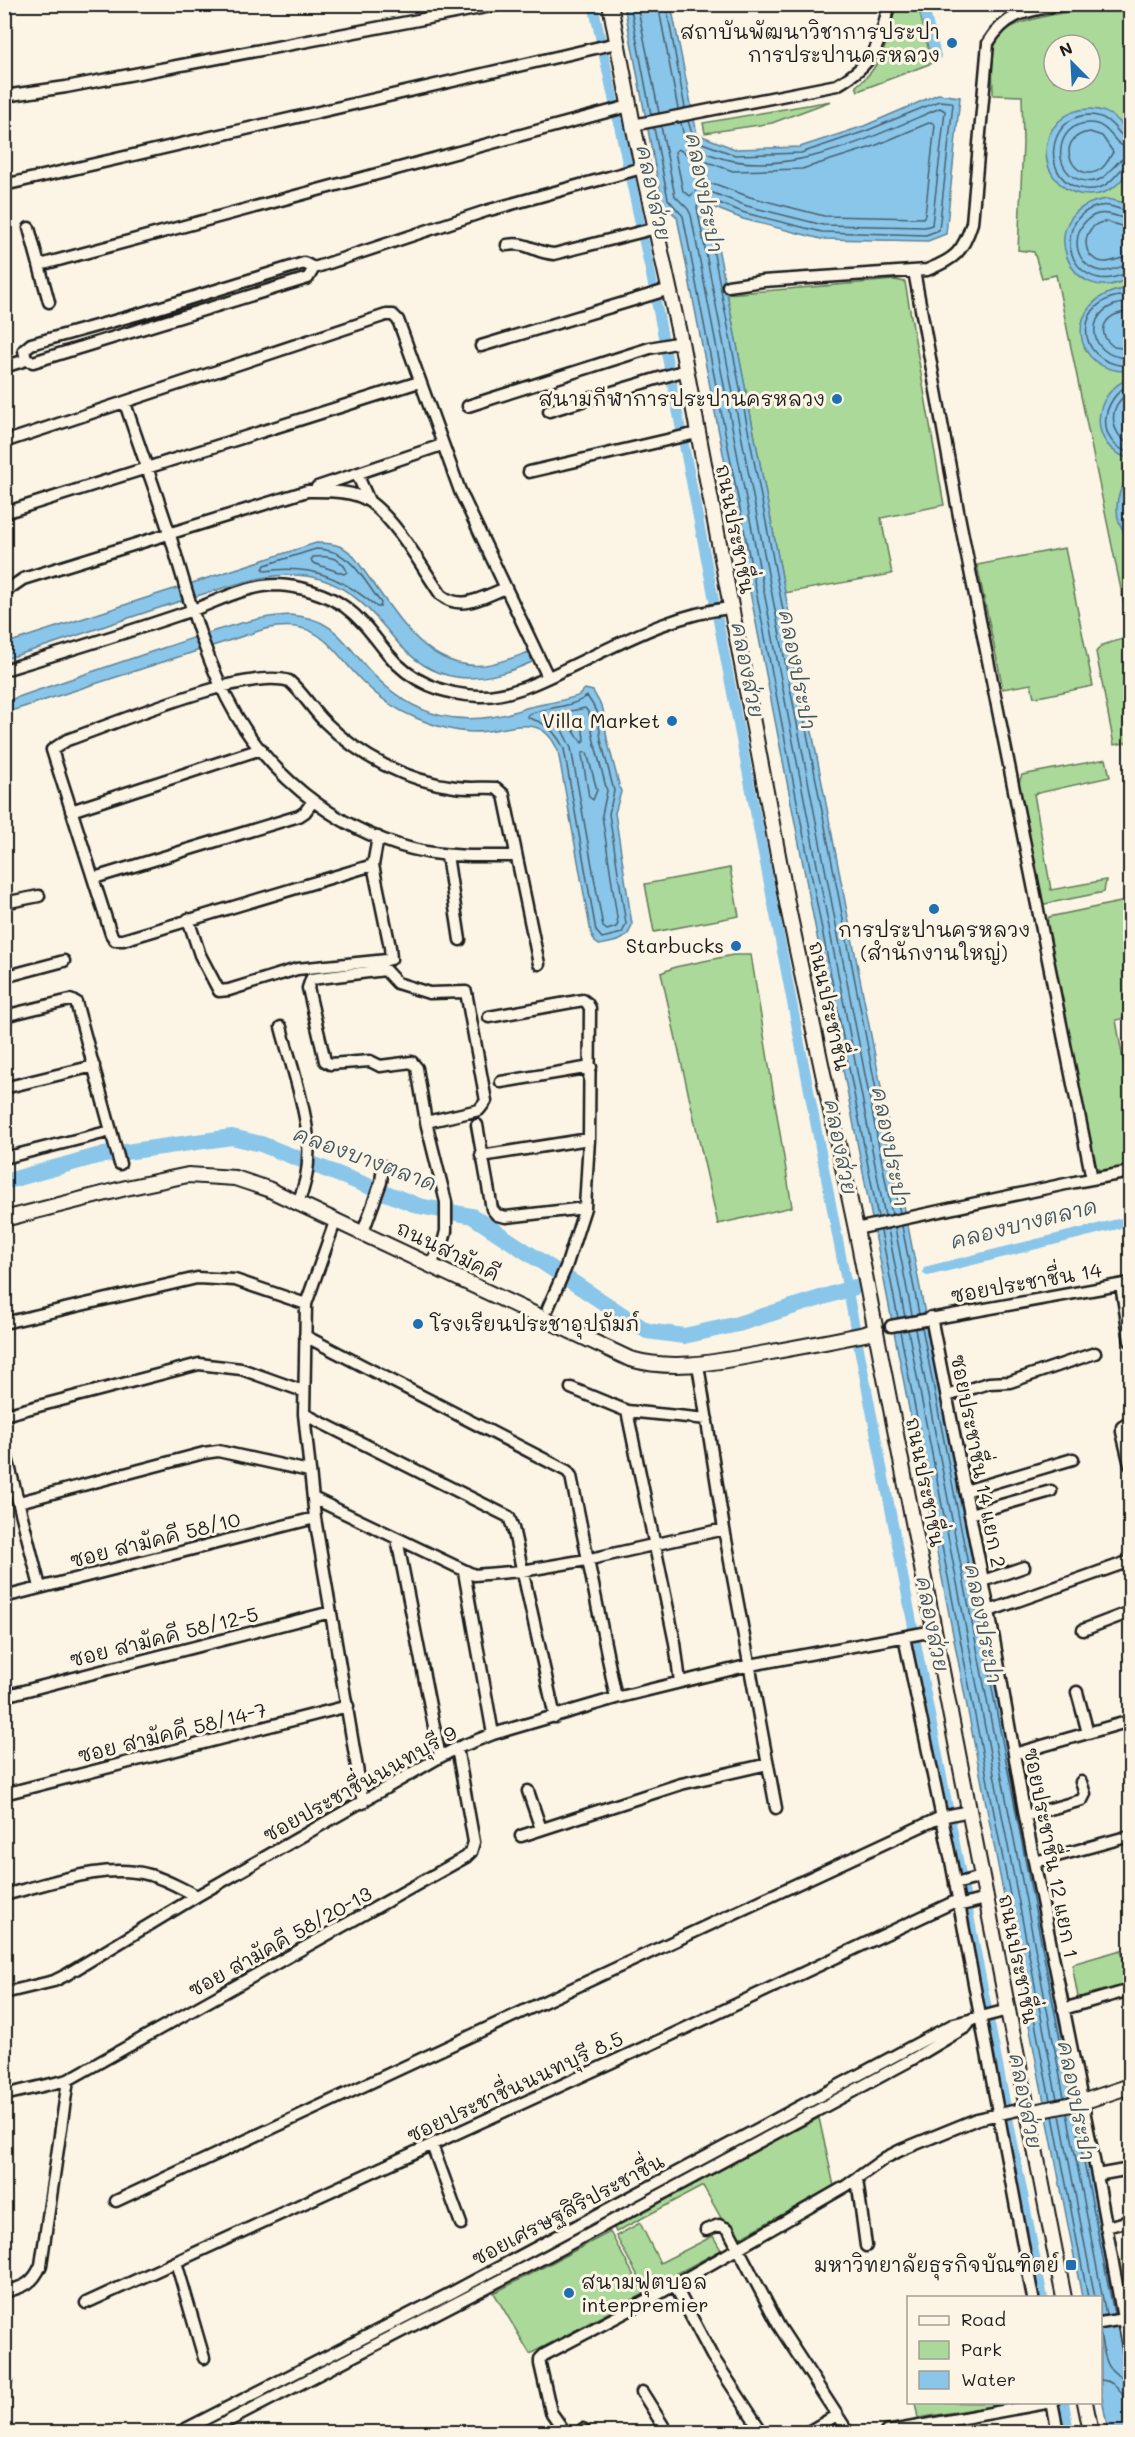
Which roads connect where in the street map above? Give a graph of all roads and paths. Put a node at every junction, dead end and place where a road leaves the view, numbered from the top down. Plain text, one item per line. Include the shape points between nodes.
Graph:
1 (502, 4) edge
2 (610, 4) edge
3 (889, 4) edge
4 (1066, 4) edge
5 (612, 45) junction
6 (4, 96) edge
7 (625, 107) junction
8 (638, 124) junction
9 (638, 169) junction
10 (4, 185) edge
11 (29, 228) dead end
12 (645, 231) junction
13 (507, 245) dead end
14 (40, 265) junction
15 (314, 268) junction
16 (914, 272) junction
17 (250, 280) junction
18 (728, 286) dead end
19 (665, 290) junction
20 (254, 295) junction
21 (49, 302) dead end
22 (139, 314) junction
23 (143, 328) junction
24 (675, 343) junction
25 (481, 346) dead end
26 (26, 360) junction
27 (4, 367) edge
28 (681, 372) junction
29 (419, 382) junction
30 (124, 403) junction
31 (468, 406) dead end
32 (549, 411) dead end
33 (692, 434) junction
34 (4, 442) edge
35 (442, 446) junction
36 (147, 468) junction
37 (529, 472) dead end
38 (357, 474) junction
39 (307, 491) junction
40 (369, 501) junction
41 (4, 513) edge
42 (169, 534) junction
43 (4, 588) edge
44 (506, 588) junction
45 (190, 605) junction
46 (726, 608) junction
47 (4, 670) edge
48 (548, 677) junction
49 (222, 686) junction
50 (261, 749) junction
51 (313, 801) junction
52 (71, 811) junction
53 (378, 837) junction
54 (447, 855) junction
55 (516, 856) junction
56 (373, 865) junction
57 (94, 878) junction
58 (39, 896) dead end
59 (4, 903) edge
60 (188, 919) junction
61 (460, 940) dead end
62 (64, 961) dead end
63 (539, 964) dead end
64 (4, 977) edge
65 (4, 1016) edge
66 (489, 1017) dead end
67 (281, 1027) dead end
68 (94, 1066) junction
69 (591, 1067) junction
70 (501, 1082) dead end
71 (4, 1088) edge
72 (426, 1122) junction
73 (477, 1125) dead end
74 (111, 1131) junction
75 (589, 1139) junction
76 (481, 1156) junction
77 (4, 1158) edge
78 (120, 1164) dead end
79 (383, 1166) dead end
80 (1131, 1172) edge
81 (1092, 1179) junction
82 (298, 1202) junction
83 (585, 1208) junction
84 (4, 1219) edge
85 (336, 1219) junction
86 (862, 1228) junction
87 (363, 1232) junction
88 (430, 1264) junction
89 (1126, 1284) edge
90 (306, 1304) junction
91 (548, 1308) dead end
92 (930, 1318) junction
93 (4, 1323) edge
94 (891, 1326) dead end
95 (871, 1333) junction
96 (304, 1336) junction
97 (1131, 1341) edge
98 (1095, 1353) dead end
99 (698, 1365) junction
100 (571, 1388) dead end
101 (303, 1391) junction
102 (947, 1396) junction
103 (627, 1411) junction
104 (304, 1414) junction
105 (4, 1415) edge
106 (707, 1419) junction
107 (1131, 1422) edge
108 (4, 1446) edge
109 (1073, 1459) dead end
110 (1131, 1465) edge
111 (309, 1471) junction
112 (965, 1491) junction
113 (1051, 1491) dead end
114 (313, 1498) junction
115 (19, 1502) junction
116 (970, 1514) junction
117 (315, 1518) junction
118 (724, 1530) junction
119 (397, 1539) junction
120 (653, 1547) junction
121 (586, 1560) junction
122 (1131, 1561) edge
123 (1024, 1567) dead end
124 (522, 1571) junction
125 (464, 1572) junction
126 (983, 1581) junction
127 (40, 1587) junction
128 (4, 1597) edge
129 (989, 1611) junction
130 (331, 1612) junction
131 (1131, 1612) edge
132 (1083, 1630) dead end
133 (929, 1633) junction
134 (906, 1637) junction
135 (750, 1665) junction
136 (680, 1682) junction
137 (1077, 1692) dead end
138 (4, 1696) edge
139 (616, 1698) junction
140 (348, 1706) junction
141 (555, 1717) junction
142 (1131, 1721) edge
143 (1088, 1733) junction
144 (493, 1734) junction
145 (457, 1748) junction
146 (1014, 1754) junction
147 (440, 1757) junction
148 (768, 1764) junction
149 (1081, 1782) dead end
150 (528, 1791) dead end
151 (4, 1794) edge
152 (363, 1803) junction
153 (776, 1808) dead end
154 (964, 1812) junction
155 (942, 1816) junction
156 (1025, 1816) junction
157 (541, 1829) junction
158 (521, 1836) dead end
159 (1131, 1836) edge
160 (1035, 1862) junction
161 (966, 1881) junction
162 (4, 1895) edge
163 (197, 1896) junction
164 (981, 1901) junction
165 (960, 1903) junction
166 (1131, 1990) edge
167 (4, 1993) edge
168 (1063, 2009) junction
169 (1001, 2012) junction
170 (978, 2017) junction
171 (69, 2079) junction
172 (1131, 2086) edge
173 (4, 2095) edge
174 (1081, 2102) junction
175 (1018, 2111) junction
176 (432, 2145) junction
177 (1131, 2169) edge
178 (1097, 2175) junction
179 (856, 2179) junction
180 (116, 2201) dead end
181 (1131, 2221) edge
182 (461, 2224) dead end
183 (1106, 2227) junction
184 (706, 2230) dead end
185 (866, 2246) dead end
186 (739, 2247) junction
187 (176, 2262) junction
188 (674, 2284) junction
189 (4, 2292) edge
190 (1033, 2296) edge
191 (1064, 2296) edge
192 (86, 2303) dead end
193 (1123, 2319) junction
194 (1102, 2323) edge
195 (1131, 2357) edge
196 (204, 2358) dead end
197 (4, 2373) edge
198 (4, 2385) edge
199 (642, 2392) dead end
200 (1046, 2404) edge
201 (1052, 2404) edge
202 (1085, 2404) edge
203 (837, 2415) junction
204 (180, 2433) edge
205 (207, 2433) edge
206 (565, 2433) edge
207 (667, 2433) edge
208 (762, 2433) edge
209 (808, 2433) edge
210 (849, 2433) edge
211 (886, 2433) edge
212 (1058, 2433) edge
213 (1091, 2433) edge

1 - 6 street
2 - 5 main road, ถนนประชาชื่น
3 - 8 street via 879,44 865,65 837,85
4 - 16 street via 1008,19 988,43 972,223 959,253 946,262
5 - 7 main road, ถนนประชาชื่น
5 - 10 street
7 - 8 main road, ถนนประชาชื่น
7 - 14 street
8 - 9 main road, ถนนประชาชื่น
9 - 12 main road, ถนนประชาชื่น
9 - 15 street via 486,211
11 - 14 street
12 - 13 street via 554,254 520,243
12 - 19 main road, ถนนประชาชื่น
14 - 21 street
15 - 17 street via 304,263
15 - 20 street via 308,278
16 - 18 street
16 - 81 street
17 - 20 street
17 - 22 street
19 - 24 main road, ถนนประชาชื่น
19 - 25 street
20 - 23 street
22 - 23 street
22 - 26 street via 31,344 24,350
23 - 26 street via 33,362
24 - 28 main road, ถนนประชาชื่น
24 - 31 street
26 - 27 street
28 - 32 street
28 - 33 main road, ถนนประชาชื่น
29 - 30 street via 398,320 387,315
29 - 35 street
29 - 36 street
30 - 34 street
30 - 36 street
33 - 37 street
33 - 46 main road, ถนนประชาชื่น
35 - 38 street
35 - 44 street
36 - 41 street
36 - 42 street
38 - 39 street
38 - 40 street
39 - 40 street via 345,493
39 - 42 street
40 - 44 street via 448,601 468,603
42 - 43 street
42 - 45 street
44 - 48 street
45 - 47 street
45 - 48 street via 277,585 300,589 333,599 347,608 400,667 438,689 492,695
45 - 49 street
46 - 48 street via 664,623
46 - 86 main road, ถนนประชาชื่น via 788,908
49 - 50 street
49 - 52 street via 67,741 52,750
49 - 55 street via 272,678 289,681 333,729 385,765 434,784 501,790
50 - 51 street via 273,766
50 - 52 street
51 - 53 street via 353,827
51 - 57 street via 299,816
52 - 57 street
53 - 54 street
53 - 56 street
54 - 55 street
54 - 61 street
55 - 63 street
56 - 60 street
56 - 60 street via 390,947 387,960 297,969 219,991 200,956
57 - 60 street via 115,940
58 - 59 street
62 - 64 street
65 - 68 street via 74,1000
66 - 69 street via 583,1000 590,1008
67 - 82 street via 307,1129 308,1170
68 - 71 street
68 - 74 street
69 - 70 street
69 - 75 street
72 - 72 street via 479,1110 486,1101 466,992 429,993 397,983 385,970 311,979 308,988 325,1060 330,1064 370,1061 380,1066 412,1062 417,1068
72 - 88 street via 446,1202 446,1231
73 - 76 street
74 - 77 street
74 - 78 street
75 - 76 street
75 - 83 street
76 - 83 street via 492,1209 497,1215
79 - 87 street
80 - 81 street
81 - 86 street
82 - 84 main road, ถนนสามัคคี via 249,1182 188,1175
82 - 85 main road, ถนนสามัคคี
83 - 91 street
85 - 87 main road, ถนนสามัคคี
85 - 90 street
86 - 95 main road, ถนนประชาชื่น
87 - 88 main road, ถนนสามัคคี
88 - 99 main road, ถนนสามัคคี via 630,1359 660,1366
89 - 92 street, ซอยประชาชื่น 14
89 - 97 street
90 - 93 street via 235,1280 197,1278
90 - 96 street
92 - 94 street, ซอยประชาชื่น 14
92 - 102 street, ซอยประชาชื่น 14 แยก 2
95 - 99 main road, ถนนสามัคคี
95 - 133 main road, ถนนประชาชื่น
96 - 101 street
96 - 121 street via 567,1471
98 - 102 street via 1010,1382 989,1383
99 - 106 street
100 - 103 street
101 - 104 street
101 - 105 street via 241,1370 199,1364
102 - 112 street, ซอยประชาชื่น 14 แยก 2
103 - 106 street
103 - 120 street
104 - 111 street
104 - 124 street via 509,1517
106 - 118 street
107 - 110 street via 1122,1427
108 - 115 street
109 - 112 street
111 - 114 street
111 - 115 street via 229,1452 211,1452
112 - 116 street, ซอยประชาชื่น 14 แยก 2
113 - 116 street
114 - 117 street
114 - 119 street
115 - 127 street
116 - 126 street, ซอยประชาชื่น 14 แยก 2
117 - 127 street, ซอย สามัคคี 58/10
117 - 130 street
118 - 120 street
118 - 135 street
119 - 125 street
119 - 147 street
120 - 121 street
120 - 136 street
121 - 124 street
121 - 139 street
122 - 129 street
123 - 126 street
124 - 125 street via 474,1575
124 - 141 street
125 - 144 street
126 - 129 street, ซอยประชาชื่น 14 แยก 2
127 - 128 street, ซอย สามัคคี 58/10
129 - 146 street, ซอยประชาชื่น 12 แยก 1
130 - 138 street, ซอย สามัคคี 58/12-5
130 - 140 street
131 - 132 street
133 - 134 street, ซอยประชาชื่นนนทบุรี 9
133 - 154 main road, ถนนประชาชื่น
134 - 135 street, ซอยประชาชื่นนนทบุรี 9
134 - 155 street
135 - 136 street, ซอยประชาชื่นนนทบุรี 9
135 - 148 street
136 - 139 street, ซอยประชาชื่นนนทบุรี 9
137 - 143 street
139 - 141 street, ซอยประชาชื่นนนทบุรี 9
140 - 151 street, ซอย สามัคคี 58/14-7
140 - 152 street
141 - 144 street, ซอยประชาชื่นนนทบุรี 9
142 - 143 street
143 - 146 street
144 - 145 street, ซอยประชาชื่นนนทบุรี 9
145 - 147 street, ซอยประชาชื่นนนทบุรี 9
145 - 171 street, ซอย สามัคคี 58/20-13 via 474,1842 466,1857
146 - 156 street, ซอยประชาชื่น 12 แยก 1
147 - 152 street, ซอยประชาชื่นนนทบุรี 9
148 - 153 street
148 - 157 street via 681,1784
149 - 156 street via 1085,1794 1082,1800
150 - 157 street
152 - 163 street, ซอยประชาชื่นนนทบุรี 9
154 - 155 street
154 - 161 main road, ถนนประชาชื่น
155 - 161 street
155 - 180 street
156 - 160 street, ซอยประชาชื่น 12 แยก 1
157 - 158 street
159 - 160 street
160 - 168 street, ซอยประชาชื่น 12 แยก 1
161 - 164 main road, ถนนประชาชื่น
161 - 165 street
162 - 163 street via 119,1870 152,1875
163 - 167 street, ซอยประชาชื่นนนทบุรี 9 via 66,1975
164 - 165 street, ซอยประชาชื่นนนทบุรี 8.5
164 - 169 main road, ถนนประชาชื่น
165 - 170 street
165 - 176 street, ซอยประชาชื่นนนทบุรี 8.5
166 - 168 street
168 - 174 street, ซอยประชาชื่น 12 แยก 1
169 - 170 street, ซอยเศรษฐสิริประชาชื่น
169 - 175 main road, ถนนประชาชื่น
170 - 175 street
170 - 204 street, ซอยเศรษฐสิริประชาชื่น via 954,2024
170 - 205 street, ซอยเศรษฐสิริประชาชื่น via 911,2060
171 - 173 street, ซอย สามัคคี 58/20-13
171 - 189 street via 41,2265 31,2283
172 - 174 main road
174 - 175 main road
174 - 178 street, ซอยประชาชื่น 12 แยก 1
175 - 179 street via 956,2127 901,2150
175 - 190 street
175 - 191 main road, ถนนประชาชื่น
176 - 182 street
176 - 187 street, ซอยประชาชื่นนนทบุรี 8.5
177 - 178 street
178 - 183 street, ซอยประชาชื่น 12 แยก 1
179 - 185 street
179 - 186 street
181 - 183 street
183 - 193 street, ซอยประชาชื่น 12 แยก 1
184 - 186 street via 723,2226
186 - 188 street
186 - 203 street via 779,2326
187 - 192 street, ซอยประชาชื่นนนทบุรี 8.5
187 - 196 street
188 - 206 street via 540,2359 551,2412
188 - 208 street via 712,2356
193 - 194 street
193 - 195 street, ซอยประชาชื่น 12 แยก 1
197 - 198 street
199 - 207 street
200 - 211 street
201 - 212 street
202 - 213 main road
203 - 209 street
203 - 210 street

